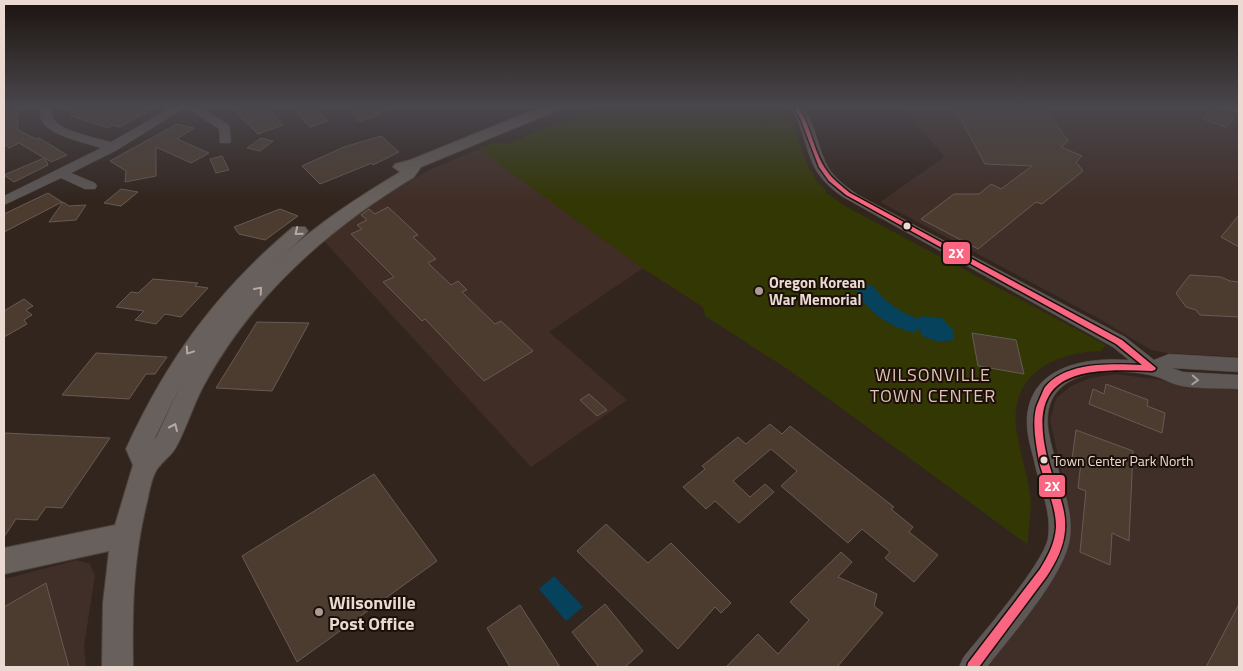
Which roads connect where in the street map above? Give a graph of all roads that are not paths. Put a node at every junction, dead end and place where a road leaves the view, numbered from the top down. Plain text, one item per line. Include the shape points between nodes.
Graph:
1 (85, 138) edge
2 (127, 138) edge
3 (477, 138) edge
4 (813, 138) edge
5 (112, 147) junction
6 (60, 173) junction
7 (90, 186) dead end
8 (4, 201) edge
9 (1239, 365) edge
10 (1152, 368) junction
11 (1239, 382) edge
12 (126, 535) junction
13 (4, 561) edge
14 (118, 667) edge
15 (972, 667) edge

1 - 5 street
2 - 5 street
3 - 12 main road via 415,164 408,174 355,206 316,235 264,284 211,354 164,449 145,465
4 - 10 street via 823,170 852,198 1119,342
5 - 6 street
6 - 7 street
6 - 8 street
9 - 10 street via 1169,361
10 -> 11 street via 1182,379
10 - 15 street via 1106,365 1084,368 1062,376 1044,394 1037,429 1060,515 1059,540 1048,566
12 - 13 main road
12 - 14 main road via 118,607

